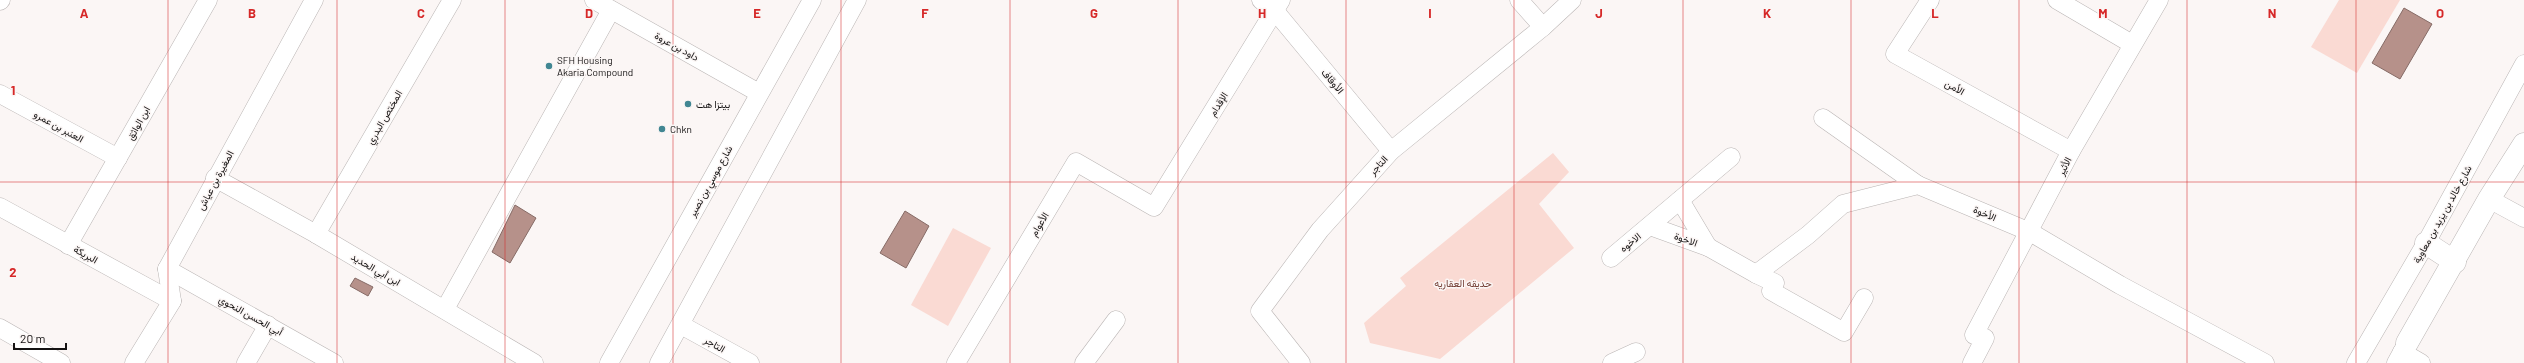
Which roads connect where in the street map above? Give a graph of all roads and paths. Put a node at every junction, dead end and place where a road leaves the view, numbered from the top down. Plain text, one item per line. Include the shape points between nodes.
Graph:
1 (208, 0) edge
2 (314, 0) edge
3 (452, 0) edge
4 (595, 0) edge
5 (812, 0) edge
6 (857, 0) edge
7 (1518, 0) edge
8 (1572, 0) edge
9 (1930, 0) edge
10 (2057, 0) edge
11 (2159, 0) edge
12 (1272, 4) edge
13 (611, 10) junction
14 (1543, 27) junction
15 (2132, 44) junction
16 (2524, 64) edge
17 (759, 93) junction
18 (0, 94) edge
19 (1823, 118) dead end
20 (2524, 144) edge
21 (1391, 151) junction
22 (2071, 151) junction
23 (1731, 157) dead end
24 (118, 158) junction
25 (215, 178) junction
26 (1918, 185) junction
27 (2489, 199) junction
28 (1680, 200) junction
29 (0, 207) edge
30 (1154, 207) joint
31 (2524, 218) edge
32 (1650, 226) junction
33 (2030, 232) junction
34 (316, 234) junction
35 (2426, 243) junction
36 (68, 244) junction
37 (1708, 248) junction
38 (1611, 258) dead end
39 (2455, 262) junction
40 (1770, 263) junction
41 (167, 269) junction
42 (1756, 274) junction
43 (1774, 283) junction
44 (1864, 298) dead end
45 (172, 301) junction
46 (445, 309) junction
47 (1116, 320) dead end
48 (268, 324) junction
49 (681, 325) junction
50 (0, 328) edge
51 (2402, 353) edge
52 (1633, 357) edge
53 (61, 363) edge
54 (134, 363) edge
55 (246, 363) edge
56 (334, 363) edge
57 (534, 363) edge
58 (609, 363) edge
59 (659, 363) edge
60 (750, 363) edge
61 (956, 363) edge
62 (1084, 363) edge
63 (1301, 363) edge
64 (1612, 363) edge
65 (1972, 363) edge
66 (2265, 363) edge
67 (2356, 363) edge
68 (2421, 363) edge

1 - 24 street, ابن الواثق
2 - 25 street, المغيرة بن عياش
3 - 34 street, المختص البدري
4 - 13 street, داود بن عروة
5 - 17 street, شارع موسي بن نصير
6 - 49 street via 725,238
7 - 14 street
8 - 14 street, التاجر
9 - 22 street, الأمن via 1895,54
10 - 15 street
11 - 15 street, الأثير
12 - 21 street, الأوقاف
12 - 30 street, الإقدام
13 - 17 street, داود بن عروة
13 - 46 street
14 - 21 street, التاجر
15 - 22 street, الأثير
16 - 35 street, شارع خالد بن يزيد بن معاوية
17 - 58 street, شارع موسي بن نصير
18 - 24 street, العنبر بن عمرو
19 - 26 street, الأخوة
20 - 27 main road
21 - 63 street, التاجر via 1320,230 1260,311
22 - 33 street, الأثير
23 - 28 street
24 - 36 street, ابن الواثق
25 - 34 street, ابن أبي الحديد
25 - 41 street, المغيرة بن عياش
26 - 33 street, الأخوة
26 - 40 street via 1843,204 1808,235
27 - 31 street
27 - 39 main road
28 - 32 street
28 - 37 street, الاخوة
29 - 36 street, البريكة
30 - 61 street, الأعوام via 1076,162
32 - 37 street, الاخوة
32 - 38 street, الاخوه
33 - 65 street, الأثير via 1974,335 1985,338
33 - 66 street, الأخوة via 2120,285
34 - 46 street, ابن أبي الحديد
35 - 39 main road
35 - 67 street, شارع خالد بن يزيد بن معاوية
36 - 45 street, البريكة
37 - 42 street
39 - 51 main road
40 - 42 street
40 - 43 street
41 - 45 street
41 - 48 street, أبي الحسن النحوي
42 - 43 street
43 - 44 street via 1771,291 1844,332
45 - 54 street
46 - 57 street, ابن أبي الحديد
47 - 62 street
48 - 55 street
48 - 56 street, أبي الحسن النحوي
49 - 59 street
49 - 60 street, التاجر
50 - 53 street
51 - 68 street
52 - 64 street

